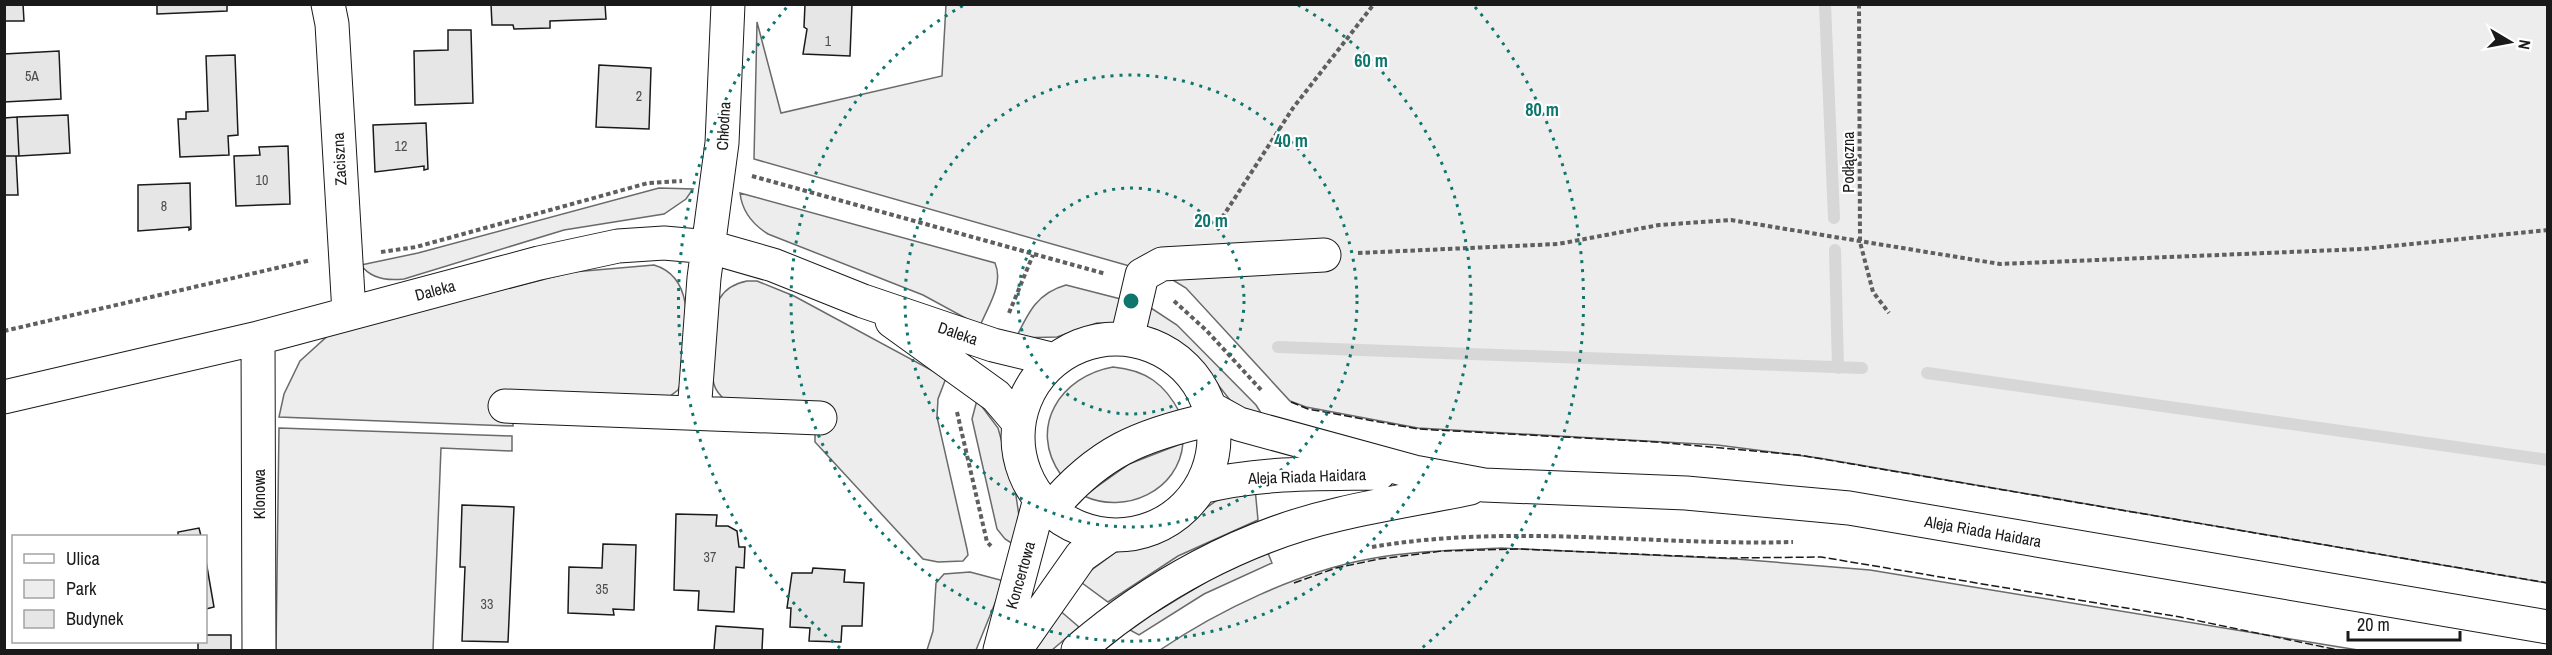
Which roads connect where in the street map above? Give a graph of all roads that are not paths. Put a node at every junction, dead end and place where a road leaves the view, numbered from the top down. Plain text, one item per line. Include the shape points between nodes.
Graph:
1 (328, 4) edge
2 (728, 4) edge
3 (710, 247) junction
4 (1324, 255) road end
5 (863, 301) junction
6 (349, 313) junction
7 (258, 338) junction
8 (1127, 339) junction
9 (1055, 360) junction
10 (4, 397) edge
11 (505, 406) dead end
12 (694, 413) junction
13 (1211, 414) junction
14 (820, 418) dead end
15 (1019, 423) junction
16 (1414, 472) junction
17 (1484, 485) junction
18 (1201, 487) junction
19 (1045, 504) junction
20 (1110, 535) junction
21 (2547, 627) edge
22 (259, 651) edge
23 (1000, 651) edge
24 (1015, 651) edge
25 (1078, 651) edge

1 - 6 street, Zaciszna
2 - 3 street, Chłodna via 719,179
3 - 5 street, Daleka via 773,265
3 - 6 street, Daleka via 664,243 618,246
3 - 12 street, Chłodna
4 - 8 street via 1162,264 1142,275
5 - 9 street, Daleka via 1020,354
5 - 15 street, Daleka via 996,396
6 - 7 street, Daleka
7 - 10 street, Daleka
7 - 22 street, Klonowa
8 - 9 street via 1089,343
8 - 13 street via 1164,351 1179,361 1192,375
9 - 15 street via 1038,378
11 - 12 street
12 - 14 street
13 - 16 street, Aleja Riada Haidara
13 - 18 street via 1211,462
13 - 19 street via 1132,442
15 - 19 street via 1022,463 1029,482
16 - 17 street, Aleja Riada Haidara
16 - 18 street, Aleja Riada Haidara via 1271,475
17 - 21 street, Aleja Riada Haidara via 1686,493 1849,508
17 - 25 street via 1339,514 1280,532 1212,560 1133,605
18 - 20 street via 1178,514 1162,524 1128,535
19 - 20 street via 1071,525
19 - 23 street, Koncertowa
20 - 24 street, Koncertowa via 1081,556

